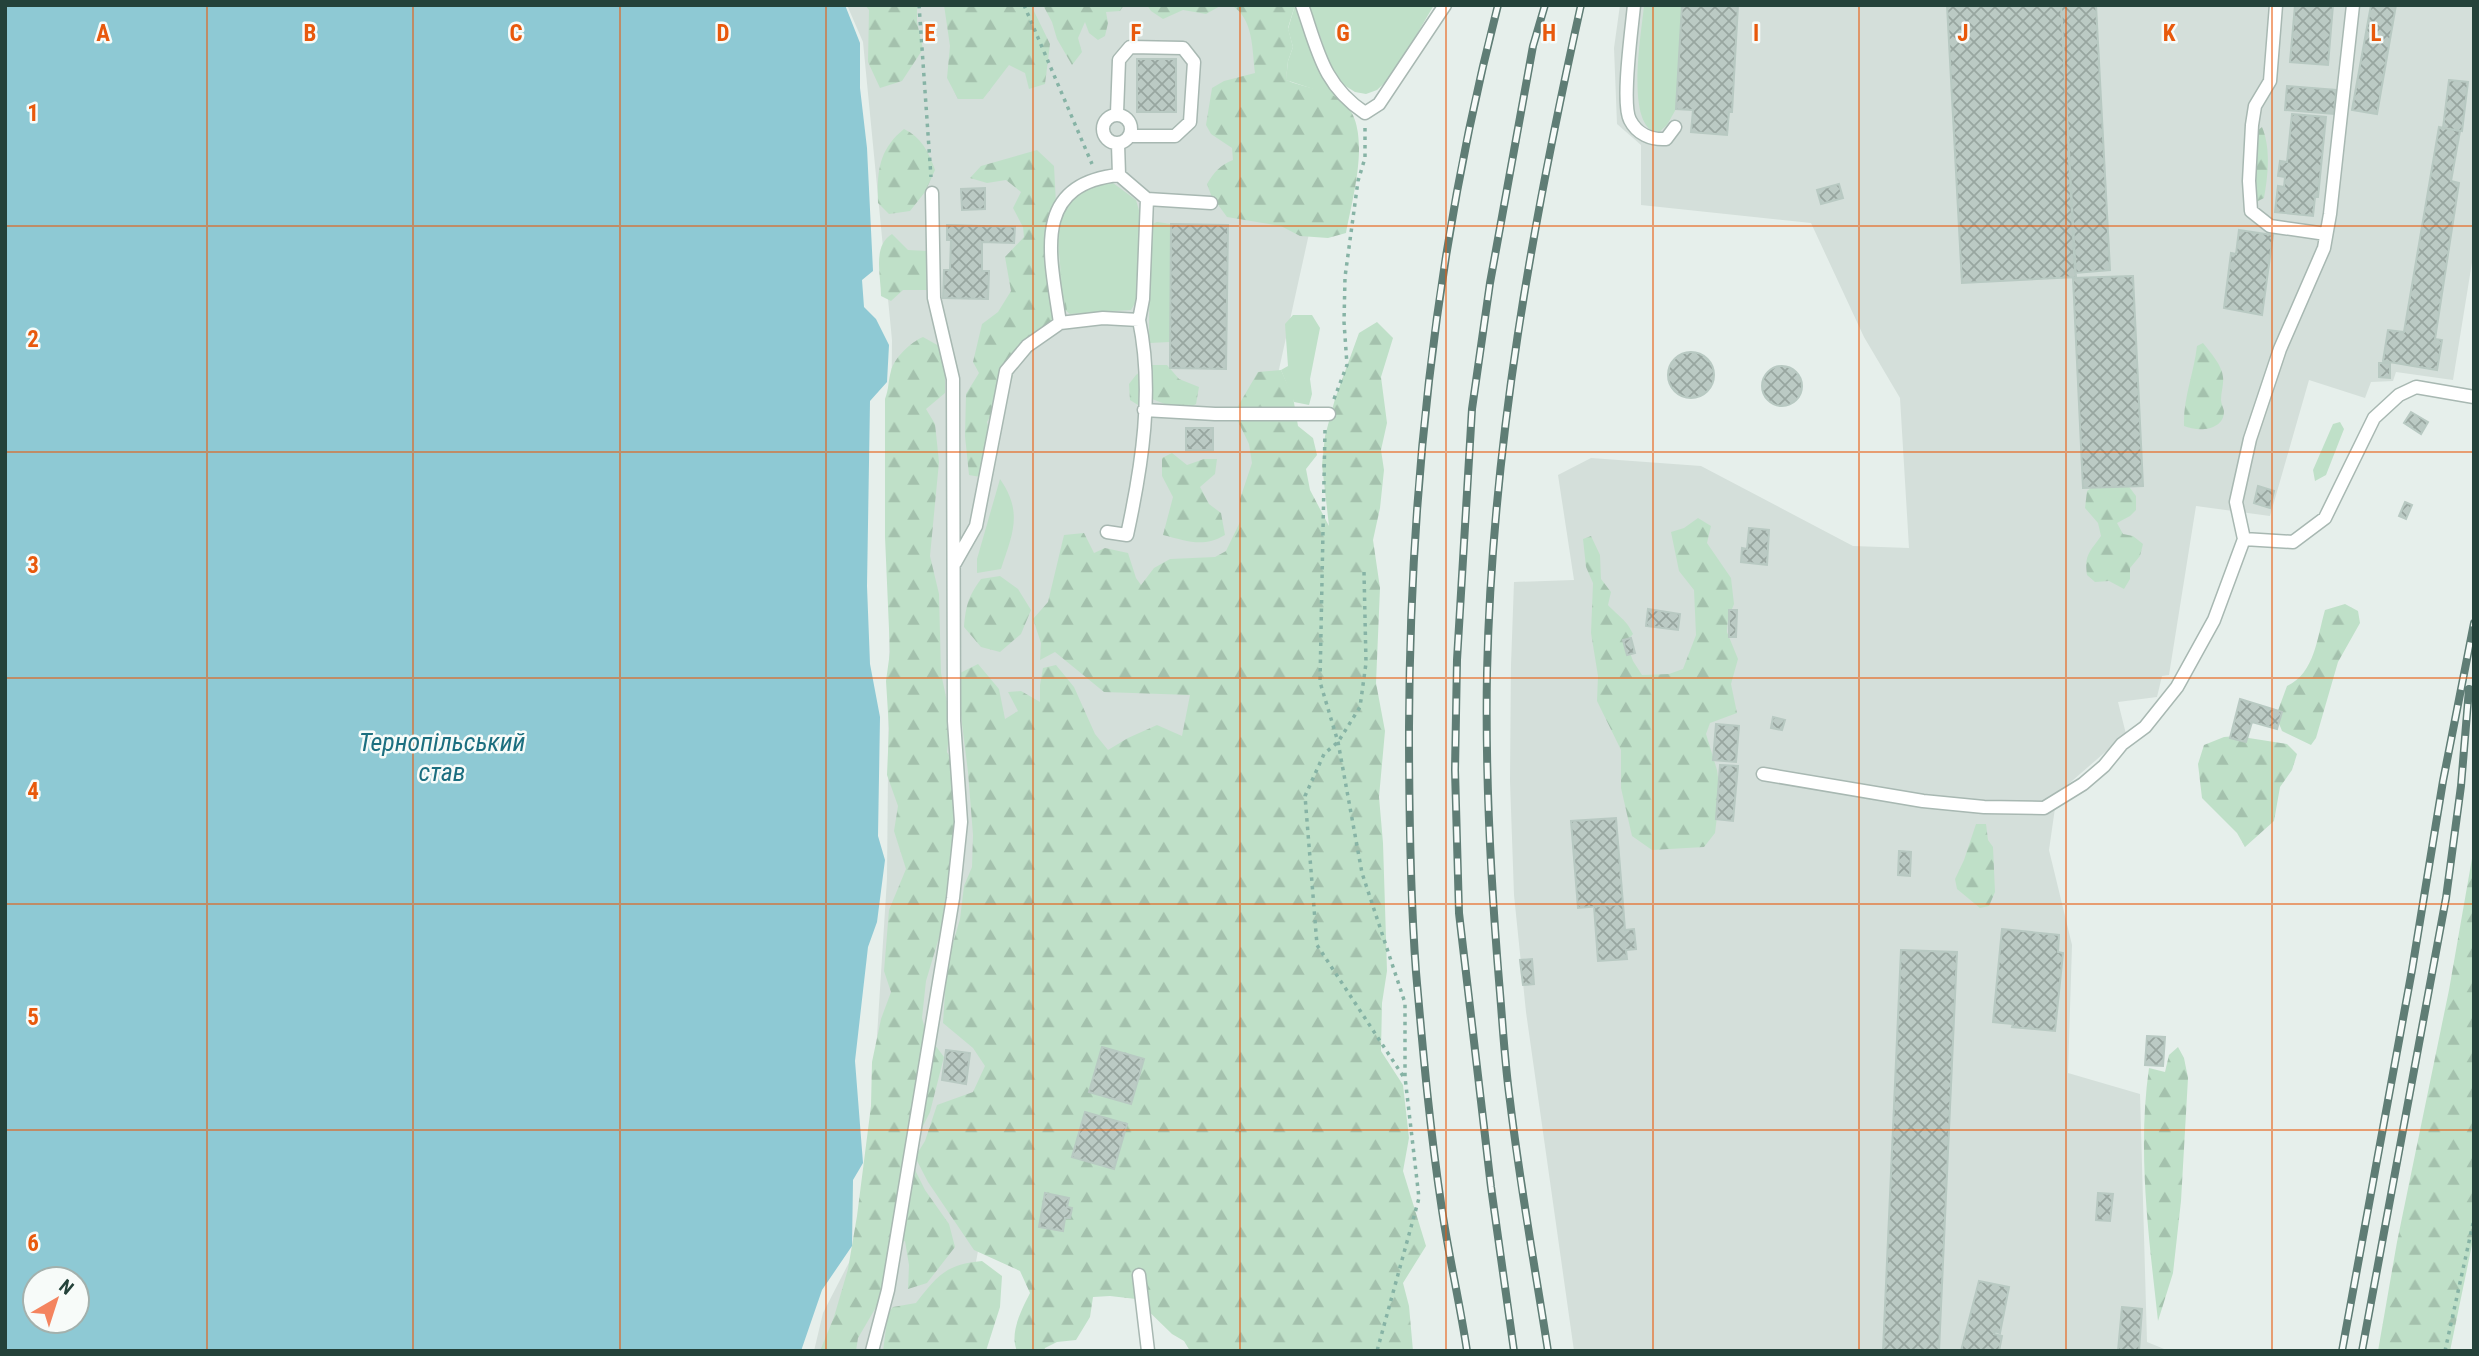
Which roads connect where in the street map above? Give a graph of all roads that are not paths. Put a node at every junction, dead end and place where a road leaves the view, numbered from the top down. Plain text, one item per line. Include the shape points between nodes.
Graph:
1 (1302, 5) edge
2 (1445, 5) edge
3 (1634, 5) edge
4 (2276, 5) edge
5 (2353, 5) edge
6 (1117, 113) junction
7 (1675, 128) dead end
8 (1130, 136) junction
9 (1118, 144) junction
10 (1119, 175) junction
11 (932, 193) road end
12 (1147, 199) junction
13 (1211, 204) dead end
14 (2326, 234) junction
15 (1139, 320) junction
16 (1060, 323) junction
17 (2474, 397) edge
18 (1144, 410) junction
19 (1329, 414) road end
20 (1107, 532) dead end
21 (2244, 539) junction
22 (955, 564) junction
23 (1763, 774) dead end
24 (1139, 1275) dead end
25 (872, 1351) edge
26 (1148, 1351) edge

1 - 2 lane via 1332,84 1365,113 1379,104
3 - 7 lane via 1629,119 1639,132 1655,140 1666,139
4 - 14 lane via 2270,81 2255,106 2252,125 2251,211 2270,226
5 - 14 lane
6 - 8 lane via 1128,117
6 - 8 lane via 1119,60 1130,47 1184,48 1194,62 1191,122 1175,136
6 - 9 lane via 1106,118 1102,129 1107,140
8 - 9 lane
9 - 10 lane
10 - 12 lane
10 - 16 lane via 1097,177 1072,192 1057,212 1049,245
11 - 22 lane via 934,298 953,379
12 - 13 lane
12 - 15 lane
14 - 21 lane via 2250,439 2236,502
15 - 16 lane
15 - 18 lane via 1144,346
16 - 22 lane via 1027,346 1006,371 976,526
17 - 21 lane via 2416,387 2399,395 2374,418 2325,518 2293,542
18 - 19 lane
18 - 20 lane via 1127,535
21 - 23 lane via 2214,620 2177,687 2104,766 2044,808 1923,801
22 - 25 lane via 954,721 961,822 951,911 888,1290
24 - 26 lane

